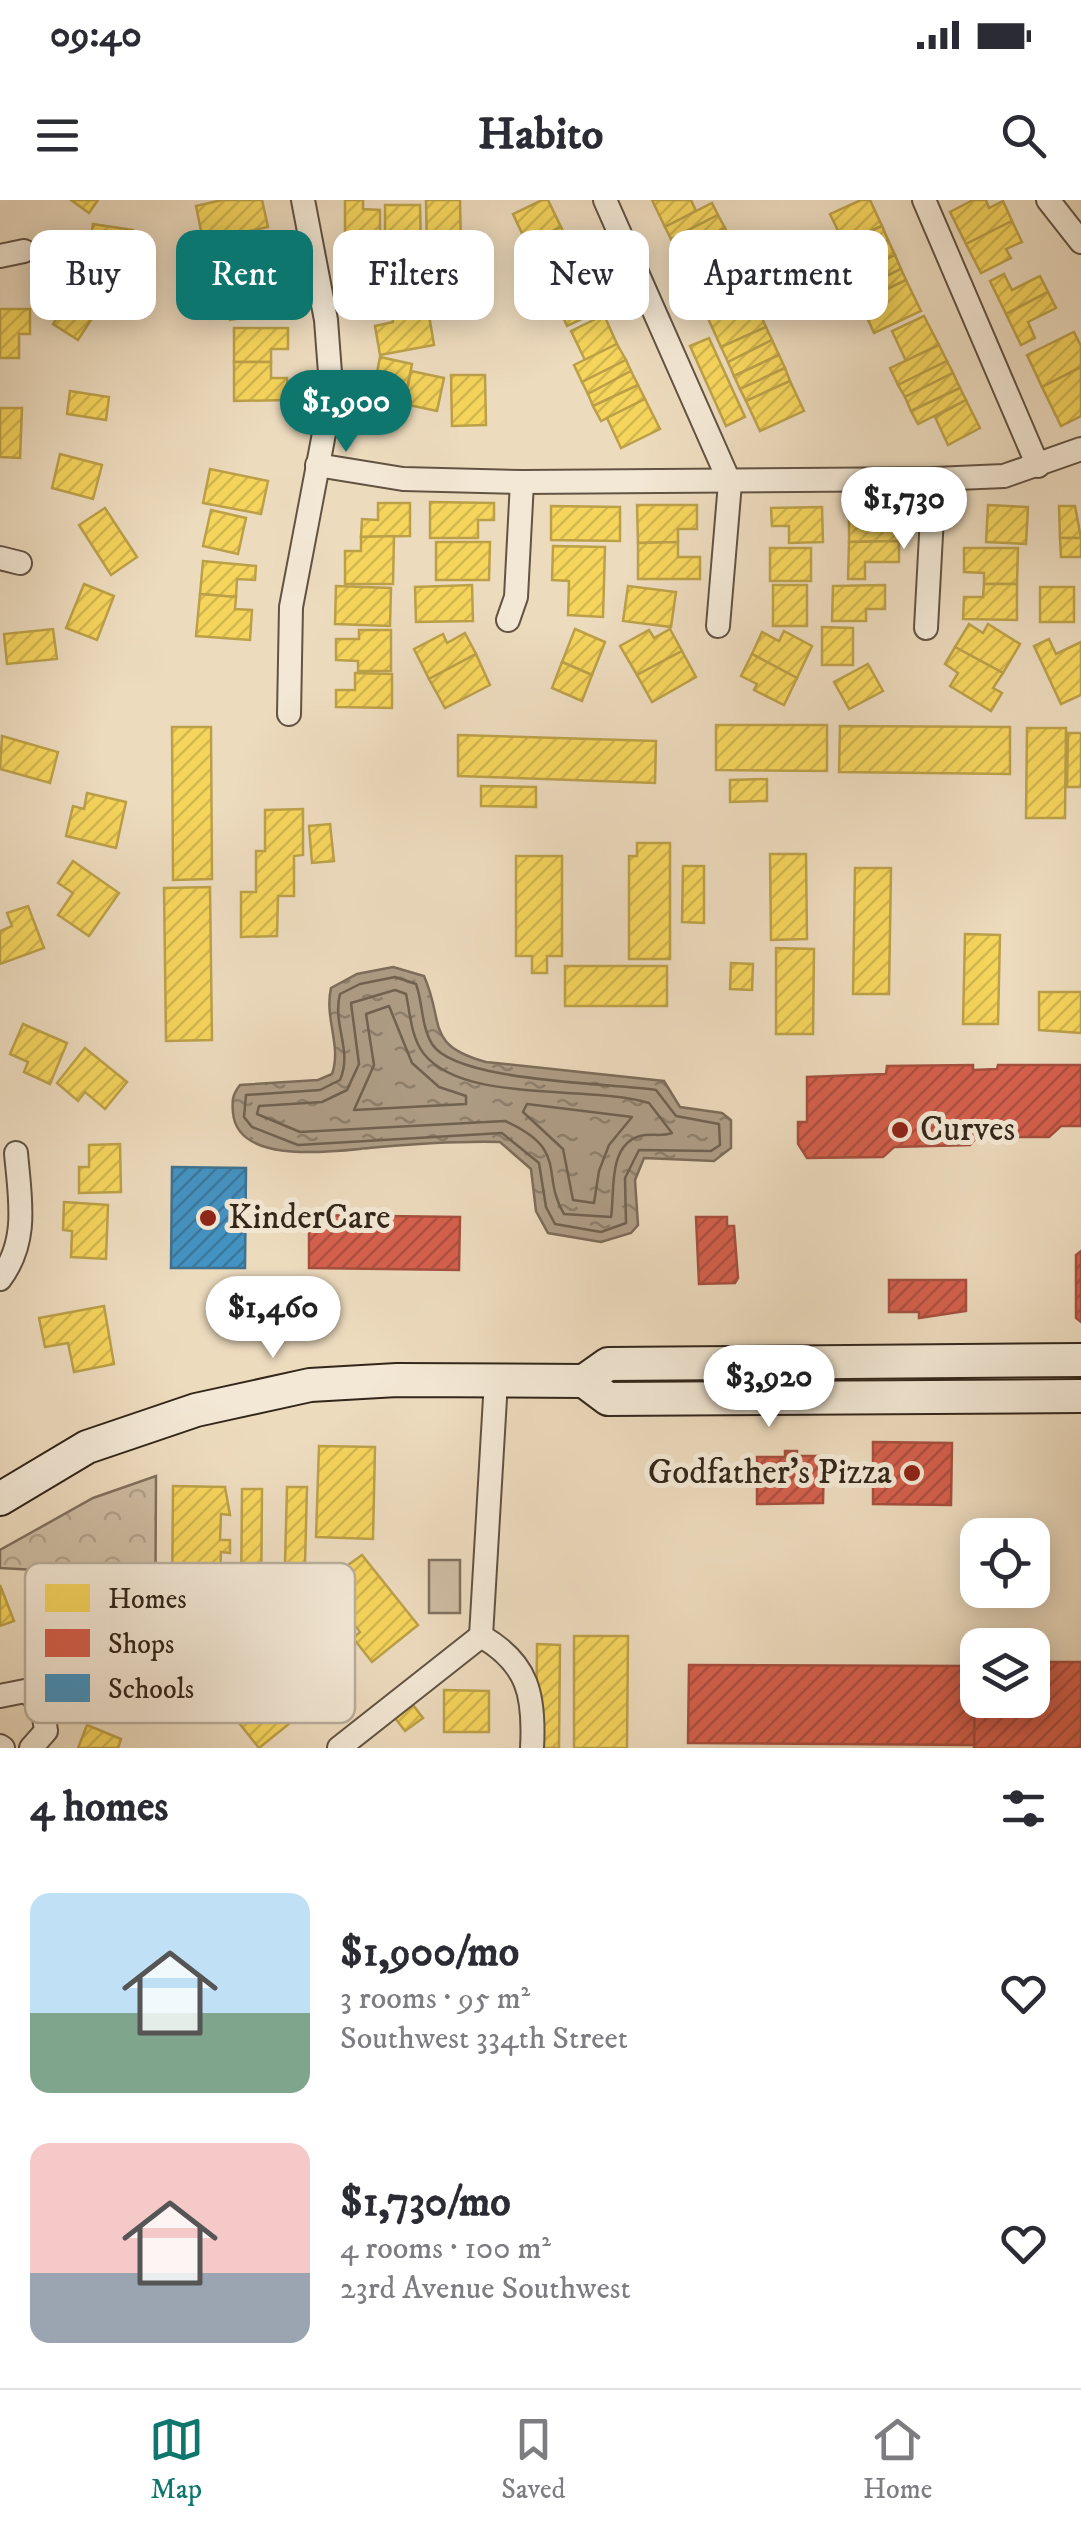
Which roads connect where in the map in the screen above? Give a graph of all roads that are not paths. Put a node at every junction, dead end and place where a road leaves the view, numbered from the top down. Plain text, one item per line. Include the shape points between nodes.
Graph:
1 (303, 200) edge
2 (606, 200) edge
3 (924, 200) edge
4 (1048, 200) edge
5 (1081, 242) edge
6 (24, 251) dead end
7 (0, 256) edge
8 (1081, 448) edge
9 (317, 466) junction
10 (1038, 466) junction
11 (934, 479) junction
12 (522, 482) junction
13 (730, 483) junction
14 (508, 620) dead end
15 (718, 626) dead end
16 (926, 628) dead end
17 (288, 714) dead end
18 (16, 1153) dead end
19 (0, 1278) edge
20 (1081, 1360) edge
21 (1044, 1362) junction
22 (496, 1381) junction
23 (584, 1381) junction
24 (1081, 1396) edge
25 (949, 1400) junction
26 (0, 1498) edge
27 (481, 1636) junction
28 (25, 1691) edge
29 (0, 1696) edge
30 (45, 1723) edge
31 (31, 1748) edge
32 (339, 1748) edge
33 (532, 1748) edge

1 - 9 street via 330,373
2 - 13 street
3 - 10 street
4 - 5 street
6 - 7 street
8 - 10 street
9 - 12 street via 403,479
9 - 17 street via 291,608
10 - 11 street via 1004,476
11 - 13 street
11 - 16 street
12 - 13 street
12 - 14 street via 516,597
13 - 15 street
18 - 19 street via 22,1218 16,1257
20 - 21 main road
21 - 23 main road via 608,1364
21 - 25 main road via 1027,1384 963,1385
22 - 23 main road
22 - 26 main road via 310,1385 196,1410 87,1447
22 - 27 street
23 - 25 main road via 608,1398
24 - 25 main road
27 - 32 street
27 - 33 street via 509,1652 520,1669 529,1690
28 - 29 street
30 - 31 street

